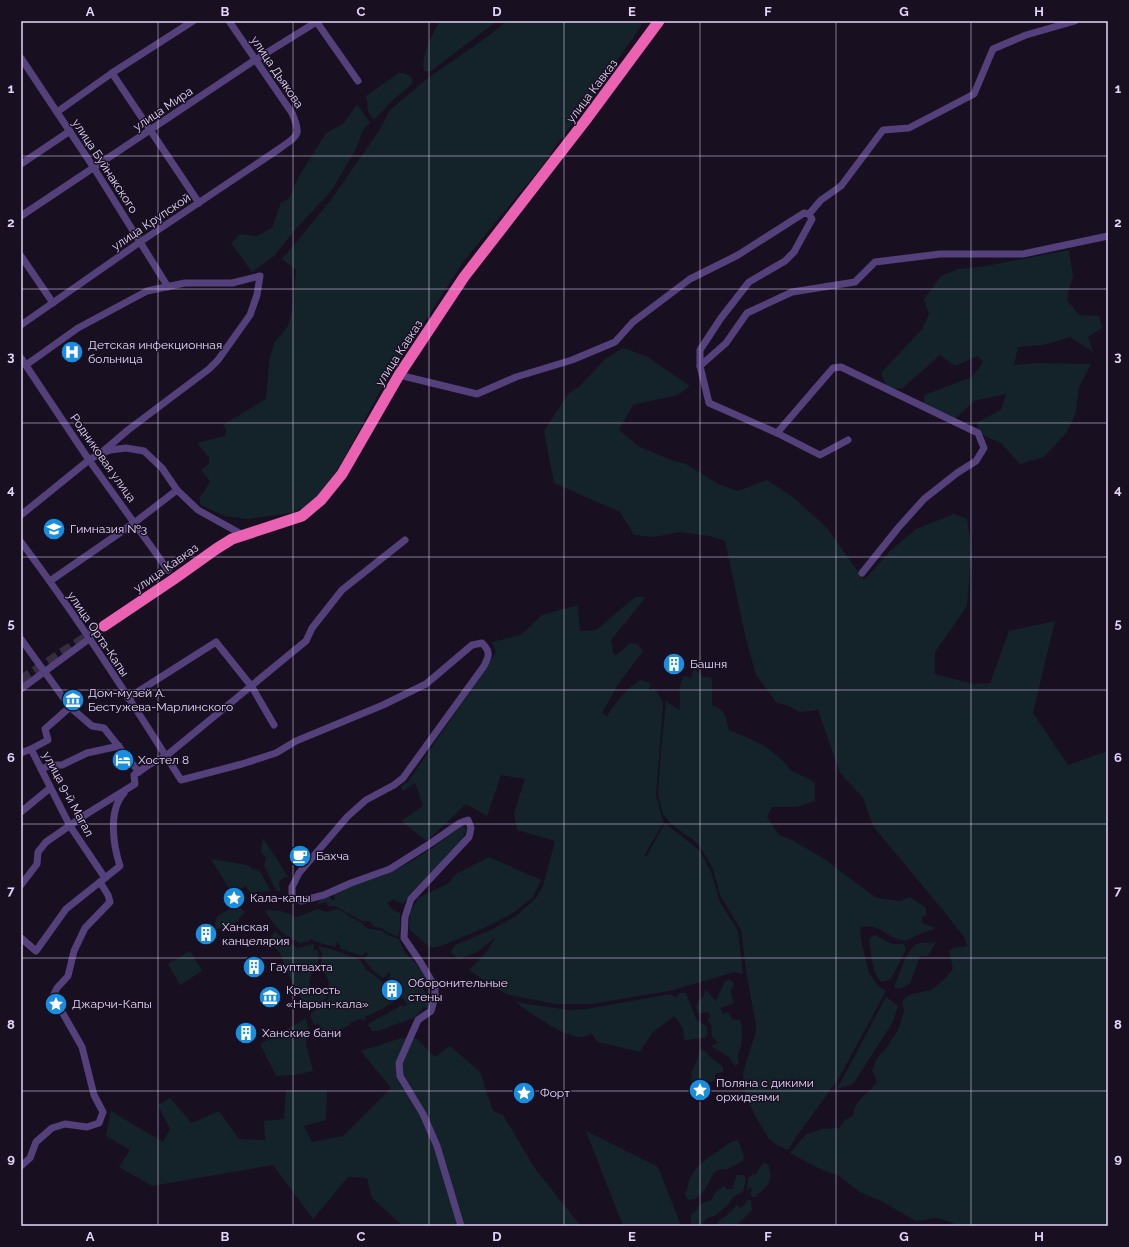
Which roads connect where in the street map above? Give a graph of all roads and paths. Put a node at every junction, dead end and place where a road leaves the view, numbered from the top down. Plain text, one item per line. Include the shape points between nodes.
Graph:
1 (192, 21) edge
2 (229, 21) edge
3 (317, 21) edge
4 (659, 21) edge
5 (1075, 21) edge
6 (21, 58) edge
7 (255, 60) junction
8 (112, 73) junction
9 (358, 81) dead end
10 (57, 112) junction
11 (70, 131) junction
12 (150, 131) junction
13 (294, 138) joint
14 (21, 164) edge
15 (94, 168) junction
16 (199, 203) junction
17 (809, 214) junction
18 (21, 216) edge
19 (1108, 236) edge
20 (140, 242) junction
21 (21, 256) edge
22 (168, 287) junction
23 (53, 303) junction
24 (21, 325) edge
25 (21, 358) edge
26 (26, 365) junction
27 (700, 366) junction
28 (399, 376) junction
29 (777, 433) junction
30 (848, 440) dead end
31 (101, 454) junction
32 (89, 460) junction
33 (177, 490) junction
34 (21, 515) edge
35 (134, 523) junction
36 (243, 535) junction
37 (405, 540) dead end
38 (21, 542) edge
39 (168, 570) dead end
40 (862, 573) dead end
41 (50, 582) junction
42 (104, 626) tunnel mouth
43 (21, 639) edge
44 (89, 639) junction
45 (45, 673) junction
46 (252, 687) junction
47 (21, 689) edge
48 (128, 698) junction
49 (70, 707) junction
50 (274, 725) dead end
51 (119, 746) junction
52 (31, 749) junction
53 (21, 753) edge
54 (166, 756) junction
55 (41, 769) junction
56 (139, 772) junction
57 (50, 788) junction
58 (128, 788) junction
59 (21, 812) edge
60 (70, 826) junction
61 (102, 880) junction
62 (21, 884) edge
63 (21, 938) edge
64 (21, 1166) edge
65 (461, 1226) edge

1 - 8 street
2 - 7 street, улица Дьякова
3 - 7 street, улица Мира
3 - 9 street
4 - 28 highway, улица Кавказ via 586,121 464,277
5 - 17 street via 1026,35 993,50 974,94 909,128 883,130 841,186 821,200
6 - 10 street, улица Буйнакского
7 - 12 street, улица Мира
7 - 13 street, улица Дьякова via 292,113 298,129
8 - 10 street
8 - 12 street
10 - 11 street, улица Буйнакского
11 - 14 street
11 - 15 street, улица Буйнакского
12 - 15 street, улица Мира
12 - 16 street
13 - 16 street, улица Крупской
15 - 18 street, улица Мира
15 - 20 street, улица Буйнакского
16 - 20 street, улица Крупской
17 - 27 street via 812,219 794,252 749,282 721,318 700,350
17 - 28 street via 804,213 738,255 690,279 633,322 615,342 572,360 516,377 477,394
19 - 27 street via 1023,254 940,254 875,262 855,282 792,292 746,313 726,343
20 - 22 street, улица Буйнакского
20 - 23 street, улица Крупской
21 - 23 street
22 - 26 street via 147,291 78,328
22 - 31 street via 184,283 232,283 260,276 250,315 218,360
23 - 24 street, улица Крупской
25 - 26 street, Родниковая улица
26 - 32 street, Родниковая улица
27 - 29 street via 709,403
28 - 36 highway, улица Кавказ via 342,474 321,500 302,516
29 - 30 street via 820,455
29 - 40 street via 833,368 841,367 978,433 984,448 976,461 957,472 924,499
31 - 32 street
31 - 33 street via 126,448 144,450 162,468
32 - 34 street
32 - 35 street, Родниковая улица
33 - 35 street
33 - 36 street via 198,510
35 - 39 street, Родниковая улица
35 - 41 street
36 - 42 highway, улица Кавказ via 216,549
37 - 46 street via 342,590 312,628 306,641
38 - 41 street, улица Орта-Капы
41 - 44 street, улица Орта-Капы
43 - 45 street
44 - 45 street
44 - 48 street, улица Орта-Капы
45 - 47 street
45 - 49 street
46 - 48 street via 216,642
46 - 50 street
46 - 54 street
48 - 54 street, улица Орта-Капы
49 - 51 street via 92,726 104,728
49 - 52 street via 45,729 48,740
51 - 55 street via 87,753 62,765 51,765
51 - 56 street
52 - 53 street, улица 9-й Магал
52 - 55 street, улица 9-й Магал
54 - 56 street
54 - 65 street, улица Орта-Капы via 181,780 276,753 296,741 426,684 472,645 482,643 487,648 489,656 484,666 403,778 366,800 347,817 299,873 291,891 292,896 301,901 307,900 390,869 468,820 471,828 469,837 411,899 404,917 404,938 435,987 435,998 431,1011 418,1020 399,1063 400,1076 423,1114 437,1146
55 - 57 street, улица 9-й Магал
56 - 58 street via 134,775 135,784
57 - 59 street
57 - 60 street, улица 9-й Магал
58 - 60 street
58 - 61 street via 119,798 113,827 120,866
60 - 61 street, улица 9-й Магал
60 - 62 street via 46,842 38,852 37,864
61 - 63 street via 66,909 36,951
61 - 64 street, улица 9-й Магал via 110,902 85,928 74,951 68,976 52,996 82,1047 94,1095 103,1112 99,1123 87,1127 66,1124 52,1128 36,1142 30,1158

